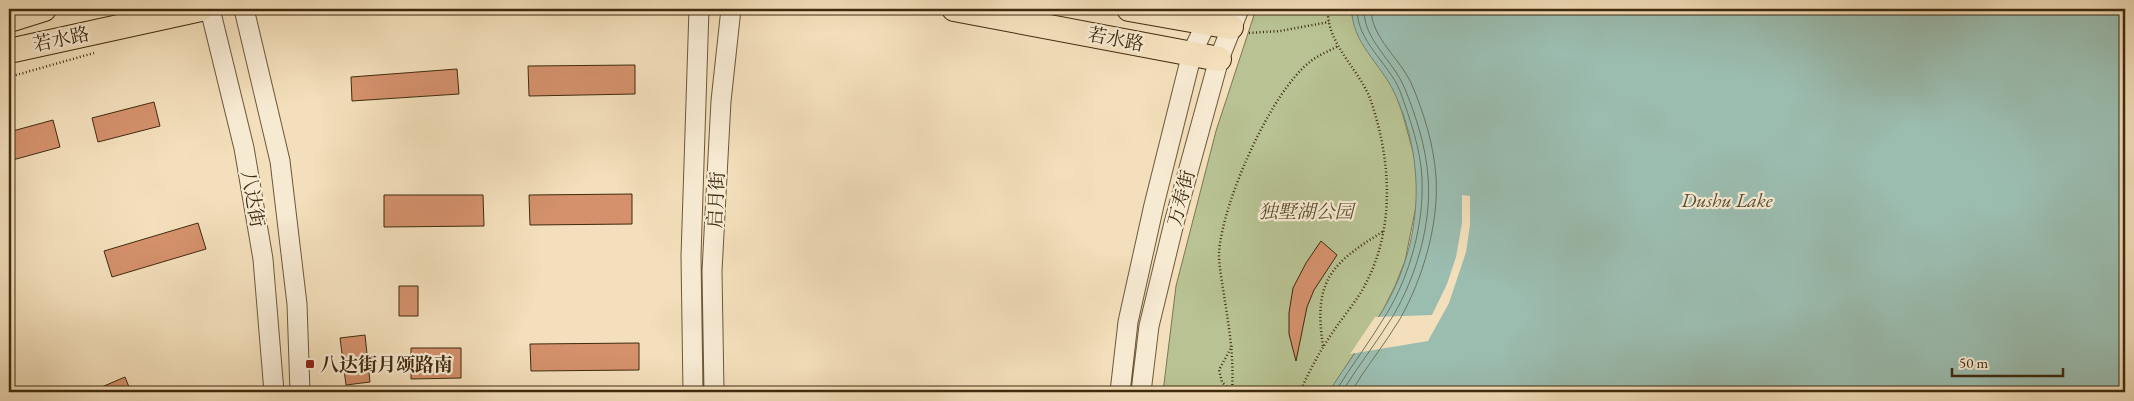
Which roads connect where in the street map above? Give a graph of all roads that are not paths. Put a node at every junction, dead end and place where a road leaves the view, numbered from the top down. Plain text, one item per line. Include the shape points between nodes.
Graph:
1 (44, 9) edge
2 (201, 9) edge
3 (210, 9) edge
4 (244, 9) edge
5 (699, 9) edge
6 (731, 9) edge
7 (954, 9) edge
8 (1129, 9) edge
9 (1209, 16) edge
10 (9, 20) edge
11 (1233, 23) edge
12 (9, 50) edge
13 (1192, 53) junction
14 (1219, 59) junction
15 (274, 392) edge
16 (300, 392) edge
17 (693, 392) edge
18 (714, 392) edge
19 (1120, 392) edge
20 (1141, 392) edge

1 - 10 main road, 若水路
2 - 12 main road, 若水路
3 - 15 street, 八达街 via 244,148 263,259
4 - 16 street, 八达街 via 280,161 297,304
5 - 17 street, 启月街 via 690,256
6 - 18 street, 启月街 via 721,102 712,271
7 - 13 main road, 若水路
8 - 9 main road, 若水路
9 - 11 main road, 若水路
9 - 13 street, 万寿街
11 - 14 street, 万寿街
13 - 14 main road, 若水路
13 - 19 street, 万寿街 via 1128,322
14 - 20 street, 万寿街 via 1149,326

